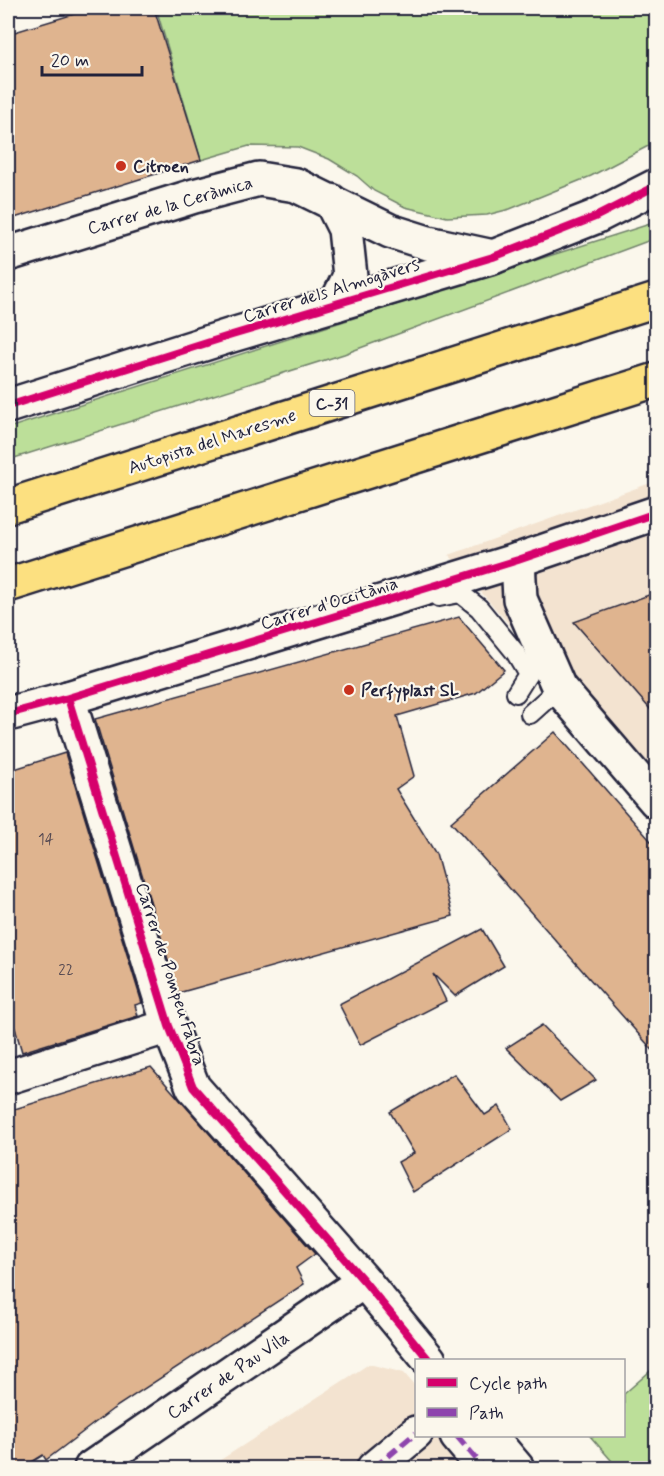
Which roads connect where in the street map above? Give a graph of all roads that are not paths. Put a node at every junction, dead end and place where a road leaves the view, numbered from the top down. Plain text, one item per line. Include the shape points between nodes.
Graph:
1 (657, 186) edge
2 (331, 201) junction
3 (8, 254) edge
4 (493, 257) junction
5 (657, 300) edge
6 (336, 304) junction
7 (657, 380) edge
8 (8, 406) edge
9 (8, 506) edge
10 (657, 513) edge
11 (518, 560) junction
12 (8, 585) edge
13 (360, 609) junction
14 (559, 688) junction
15 (516, 693) dead end
16 (68, 698) junction
17 (8, 714) edge
18 (530, 714) dead end
19 (657, 801) edge
20 (169, 1026) junction
21 (8, 1077) edge
22 (364, 1281) junction
23 (428, 1359) edge
24 (415, 1434) edge
25 (458, 1437) edge
26 (491, 1437) edge
27 (92, 1468) edge
28 (374, 1468) edge
29 (484, 1468) edge
30 (517, 1468) edge

1 - 4 street, Carrer dels Almogàvers via 595,218
2 - 3 street, Carrer de la Ceràmica via 296,185 259,178
2 - 4 street, Carrer de la Ceràmica via 390,231
2 - 6 street via 345,229 350,276
4 - 6 street, Carrer dels Almogàvers
5 - 9 highway, Autopista del Maresme / C-31
6 - 8 street, Carrer dels Almogàvers
7 - 12 highway
10 - 11 street, Carrer d'Occitània
11 - 13 street, Carrer d'Occitània
11 - 14 street via 520,599
13 - 15 lane via 460,593 479,608 528,674
13 - 16 street, Carrer d'Occitània
14 - 18 lane
14 - 19 street
16 - 17 street, Carrer d'Occitània
16 - 20 street, Carrer de Pompeu Fabra
20 - 21 street
20 - 22 street, Carrer de Pompeu Fabra via 193,1087
22 - 23 street, Carrer de Pompeu Fabra
22 - 27 street, Carrer de Pau Vila
24 - 28 street
25 - 29 street
26 - 30 street

